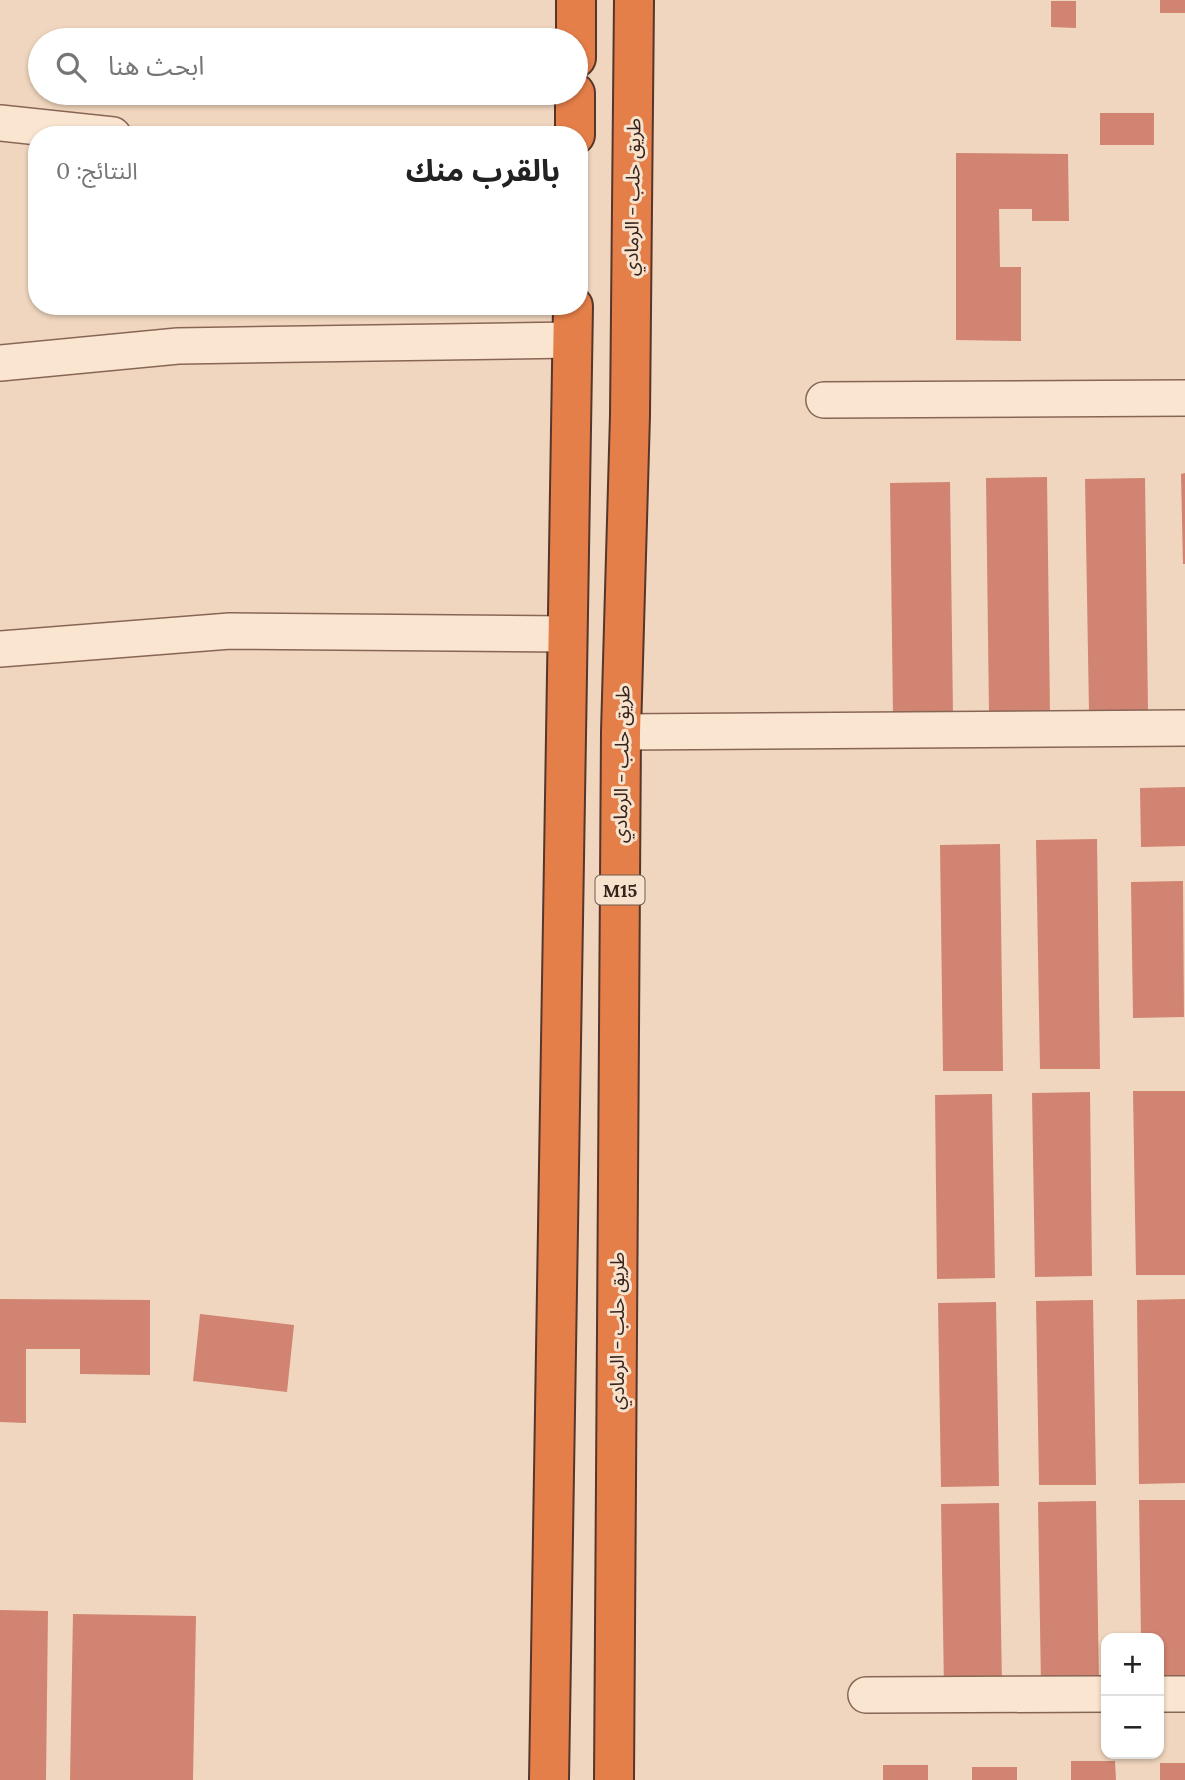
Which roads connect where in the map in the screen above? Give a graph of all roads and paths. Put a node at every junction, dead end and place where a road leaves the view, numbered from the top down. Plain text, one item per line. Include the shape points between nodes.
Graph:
1 (576, 0) edge
2 (634, 0) edge
3 (576, 28) edge
4 (575, 105) edge
5 (0, 123) edge
6 (28, 126) edge
7 (575, 126) edge
8 (573, 323) edge
9 (0, 363) edge
10 (1185, 398) edge
11 (824, 400) dead end
12 (567, 634) junction
13 (0, 649) edge
14 (1185, 728) edge
15 (621, 732) junction
16 (1101, 1694) edge
17 (1164, 1694) edge
18 (1185, 1694) edge
19 (866, 1695) dead end
20 (549, 1780) edge
21 (614, 1780) edge

1 - 3 highway
2 - 15 highway, طريق حلب - الرمادي / M15
4 - 7 highway
5 - 6 street
8 - 9 street via 178,346
8 - 12 highway
10 - 11 street
12 - 13 street via 230,631
12 - 20 highway
14 - 15 street
15 - 21 highway, طريق حلب - الرمادي / M15
16 - 19 street
17 - 18 street

